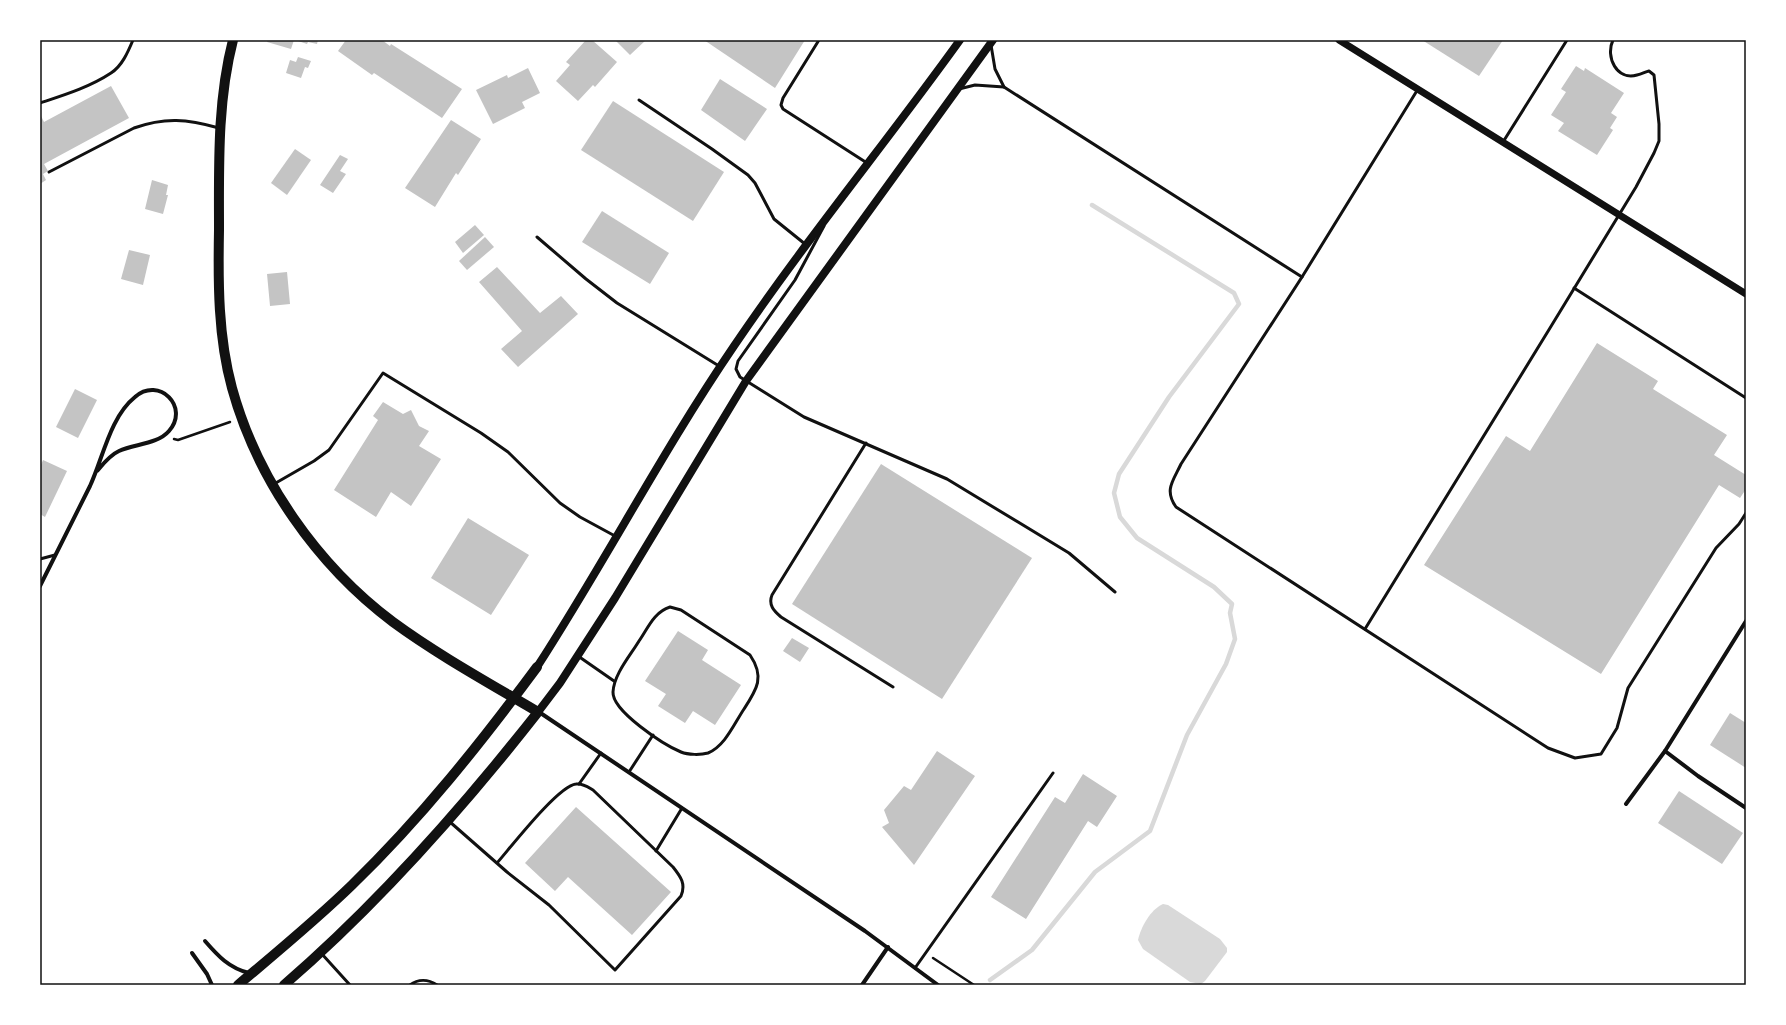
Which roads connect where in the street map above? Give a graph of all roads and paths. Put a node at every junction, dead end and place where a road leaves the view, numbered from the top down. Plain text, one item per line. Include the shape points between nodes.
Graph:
1 (133, 40) edge
2 (233, 40) edge
3 (819, 40) edge
4 (960, 40) edge
5 (1339, 40) edge
6 (1567, 40) edge
7 (1613, 40) edge
8 (991, 42) edge
9 (1004, 87) junction
10 (1418, 89) junction
11 (957, 90) junction
12 (639, 100) dead end
13 (40, 103) edge
14 (220, 128) junction
15 (1503, 142) junction
16 (868, 164) junction
17 (49, 172) dead end
18 (832, 212) junction
19 (1619, 215) junction
20 (537, 237) dead end
21 (807, 246) junction
22 (1302, 276) junction
23 (1574, 288) junction
24 (1746, 294) edge
25 (720, 367) junction
26 (746, 381) junction
27 (1746, 398) edge
28 (242, 418) junction
29 (163, 437) junction
30 (866, 443) junction
31 (96, 471) junction
32 (273, 485) junction
33 (1746, 513) edge
34 (617, 537) junction
35 (55, 555) junction
36 (40, 559) edge
37 (40, 586) edge
38 (1115, 592) dead end
39 (1746, 621) edge
40 (1365, 629) junction
41 (578, 656) junction
42 (537, 667) joint
43 (614, 681) junction
44 (893, 687) dead end
45 (514, 698) junction
46 (538, 712) junction
47 (653, 735) junction
48 (1664, 751) junction
49 (601, 753) junction
50 (629, 772) junction
51 (1052, 773) dead end
52 (579, 784) junction
53 (1626, 804) dead end
54 (682, 808) junction
55 (1746, 808) edge
56 (449, 821) junction
57 (656, 850) junction
58 (497, 863) junction
59 (205, 941) dead end
60 (888, 947) junction
61 (192, 953) dead end
62 (321, 953) junction
63 (926, 953) junction
64 (915, 968) junction
65 (251, 974) junction
66 (212, 985) edge
67 (238, 985) edge
68 (284, 985) edge
69 (350, 985) edge
70 (410, 985) edge
71 (437, 985) edge
72 (862, 985) edge
73 (938, 985) edge
74 (974, 985) edge

1 - 13 lane via 126,56 112,73
2 - 14 main road via 222,98
3 - 16 lane via 781,105 783,110
4 - 16 main road
5 - 10 street
6 - 15 lane
7 - 19 lane via 1609,53 1616,68 1630,76 1649,71 1654,75 1659,124 1659,141 1654,153
8 - 9 lane via 995,69
8 - 11 main road
9 - 11 lane via 975,85
9 - 22 lane
10 - 15 street
10 - 22 lane
11 - 26 main road
12 - 21 lane via 748,175 774,219
14 - 17 lane via 187,120 148,123
14 - 28 main road via 218,285 225,353
15 - 19 street
16 - 18 main road
18 - 21 main road
18 - 26 lane via 795,280 736,365 737,373
19 - 23 lane
19 - 24 street
20 - 25 lane via 617,303
21 - 25 main road
22 - 40 lane via 1181,464 1169,488 1170,499 1176,507
23 - 27 lane
23 - 40 lane
25 - 34 main road
26 - 30 lane via 800,415
26 - 41 main road
28 - 29 path via 178,440
28 - 32 main road via 254,449
29 - 31 street via 118,452
29 - 31 street via 175,421 176,410 173,400 160,391 144,392 135,397 121,413 101,454
30 - 38 lane via 947,479 1069,553
30 - 44 lane via 772,596 771,604 781,617
31 - 35 street
32 - 34 lane via 329,450 383,373 508,452 560,503
32 - 45 main road via 287,508 331,565 371,604 394,623
33 - 40 lane via 1740,524 1716,548 1628,688 1617,728 1601,754 1575,758 1548,748
34 - 42 main road
35 - 36 lane
35 - 37 street
39 - 48 street
41 - 43 lane
41 - 46 main road
42 - 45 main road
43 - 47 lane via 612,693 615,703 628,717
43 - 47 lane via 653,619 662,609 670,607 681,610 750,655 760,676 755,692 718,748 706,753 682,752
45 - 46 main road
45 - 65 main road via 456,772 386,850 323,912
46 - 49 street
46 - 56 main road
47 - 50 lane
48 - 53 street
48 - 55 street
49 - 50 street
49 - 52 lane
50 - 54 street
51 - 63 lane
52 - 57 lane via 593,790
52 - 58 lane via 570,786 558,794
54 - 57 lane
54 - 60 street
56 - 58 lane
56 - 62 main road via 368,909
57 - 58 lane via 674,867 682,879 684,888 681,896 615,970 549,905
59 - 65 street via 227,964
60 - 64 street
60 - 72 street
61 - 66 street
62 - 68 main road
62 - 69 lane
63 - 64 lane
63 - 74 path
64 - 73 street
65 - 67 main road
70 - 71 lane via 422,980 431,980

